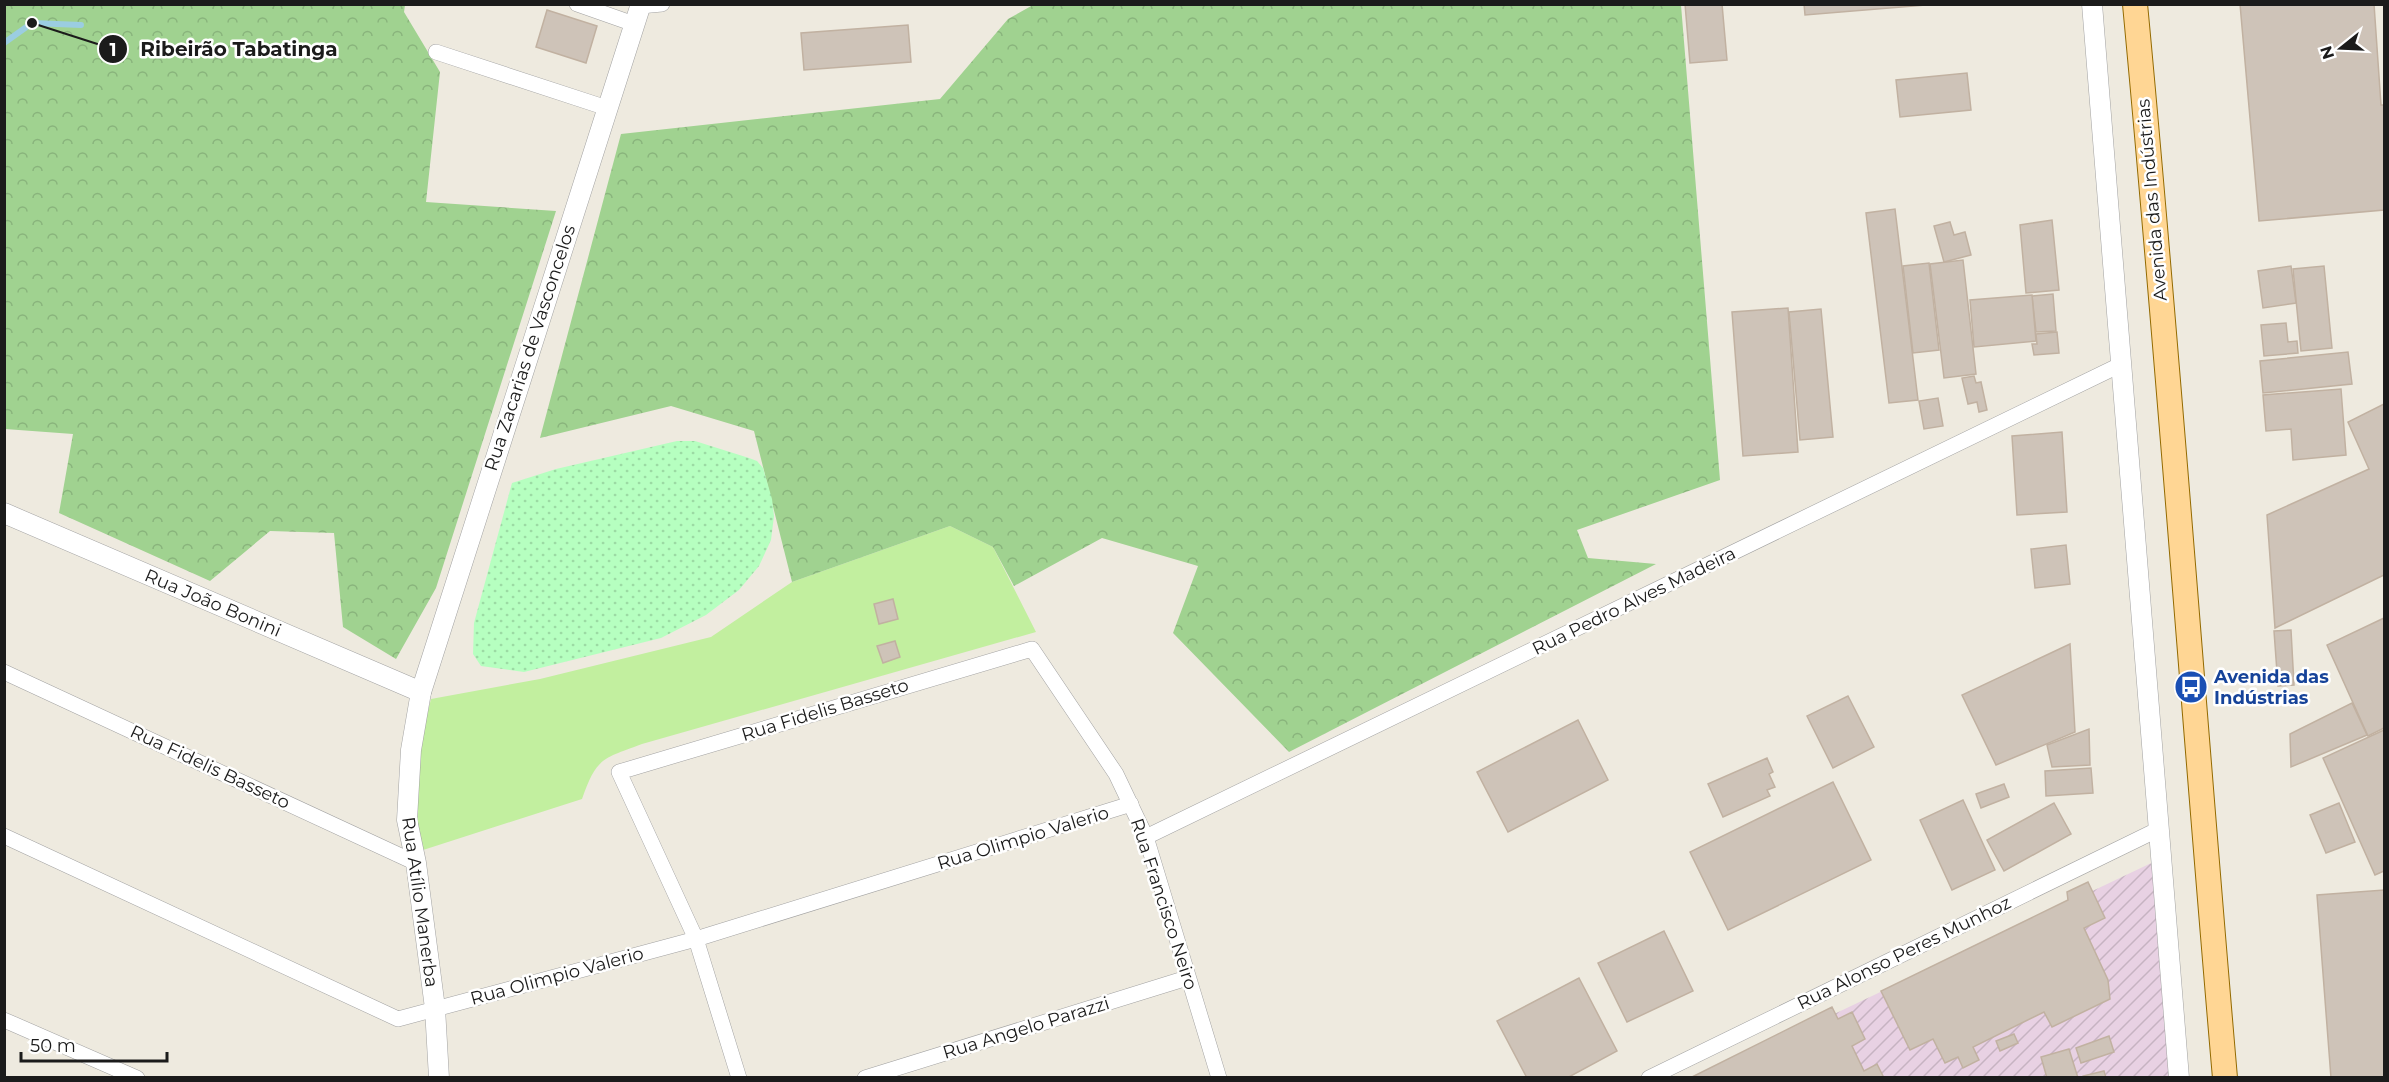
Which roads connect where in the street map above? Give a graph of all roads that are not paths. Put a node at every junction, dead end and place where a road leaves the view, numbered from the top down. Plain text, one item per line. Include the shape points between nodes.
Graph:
1 (577, 4) edge
2 (662, 4) edge
3 (2092, 4) edge
4 (2135, 4) edge
5 (639, 11) edge
6 (436, 52) dead end
7 (607, 108) junction
8 (2122, 364) junction
9 (4, 513) edge
10 (1032, 649) joint
11 (4, 672) edge
12 (421, 692) junction
13 (1131, 804) junction
14 (2159, 829) junction
15 (4, 836) edge
16 (1146, 837) junction
17 (416, 863) junction
18 (696, 939) junction
19 (1187, 978) junction
20 (435, 1008) junction
21 (4, 1020) edge
22 (137, 1077) edge
23 (439, 1077) edge
24 (738, 1077) edge
25 (865, 1077) edge
26 (1219, 1077) edge
27 (1649, 1077) edge
28 (2179, 1077) edge
29 (2225, 1077) edge

1 - 5 street
2 - 5 street
3 - 8 street
4 - 29 main road, Avenida das Indústrias
5 - 7 street, Rua Zacarias de Vasconcelos
6 - 7 street
7 - 12 street, Rua Zacarias de Vasconcelos
8 - 14 street
8 - 16 street, Rua Pedro Alves Madeira
9 - 12 street, Rua João Bonini
10 - 13 street, Rua Francisco Neiro via 1116,774
10 - 18 street, Rua Fidelis Basseto via 618,772
11 - 17 street, Rua Fidelis Basseto
12 - 17 street, Rua Atílio Manerba via 411,750 407,820
13 - 16 street, Rua Francisco Neiro
13 - 18 street, Rua Olimpio Valerio
14 - 27 street, Rua Alonso Peres Munhoz
14 - 28 street
15 - 20 street, Rua Olimpio Valerio via 398,1019
16 - 19 street, Rua Francisco Neiro
17 - 20 street, Rua Atílio Manerba
18 - 20 street, Rua Olimpio Valerio
18 - 24 street
19 - 25 street, Rua Angelo Parazzi
19 - 26 street, Rua Francisco Neiro
20 - 23 street, Rua Atílio Manerba
21 - 22 street

